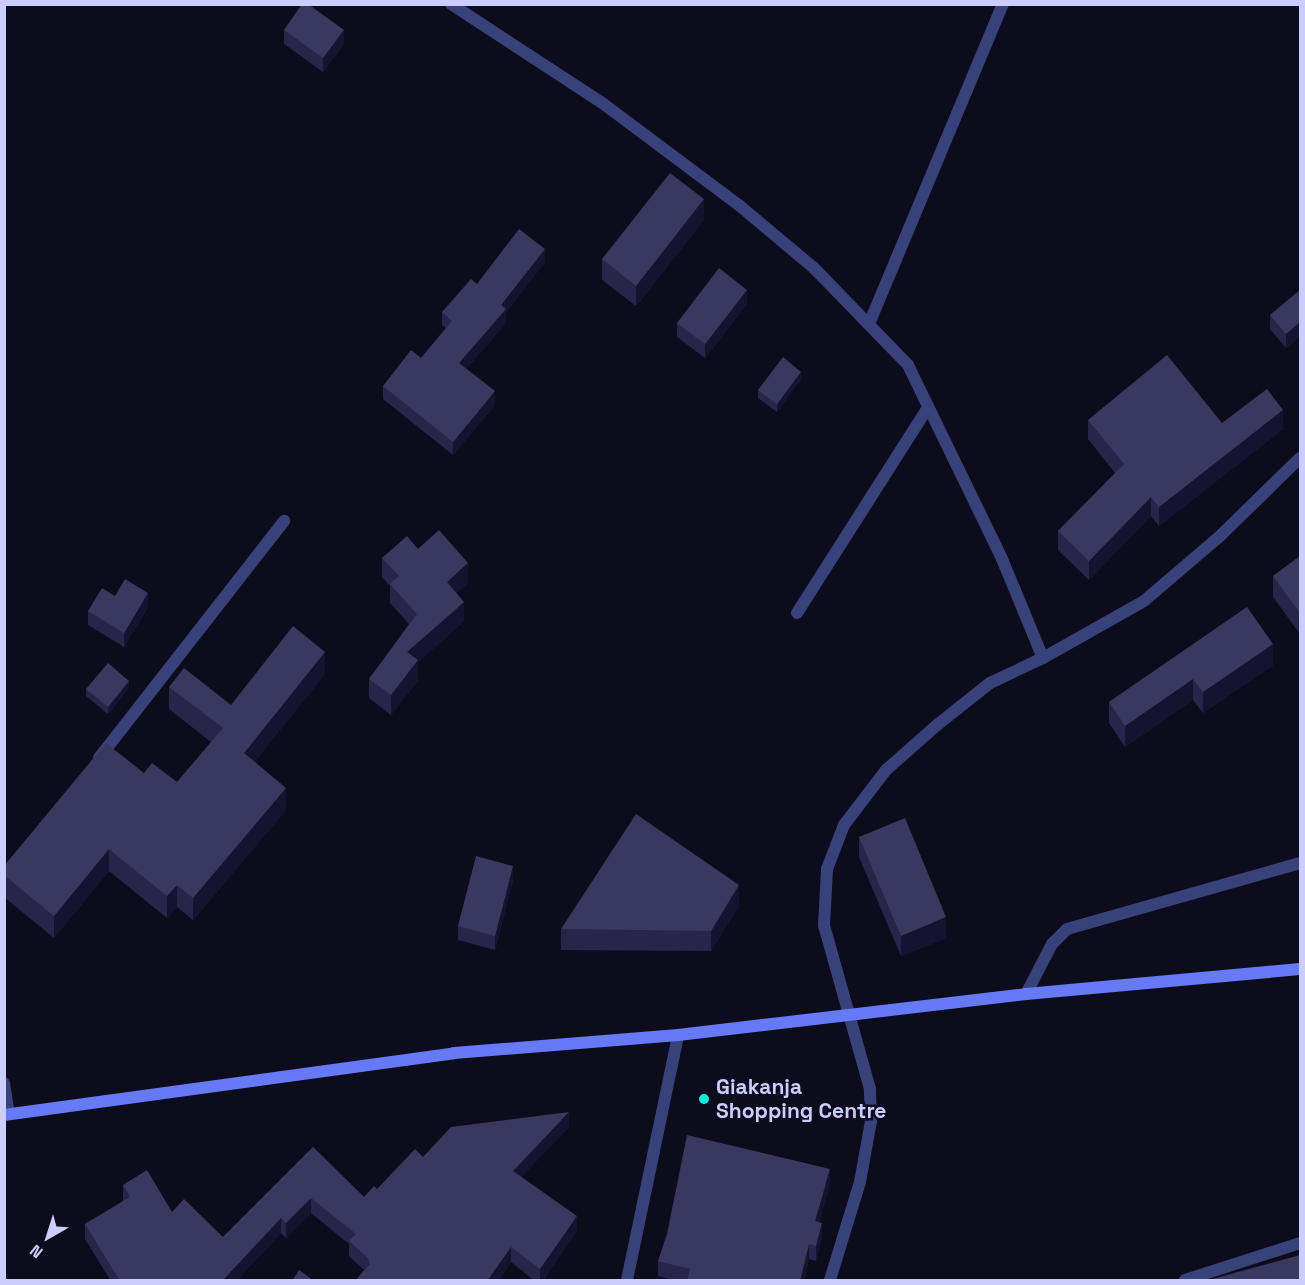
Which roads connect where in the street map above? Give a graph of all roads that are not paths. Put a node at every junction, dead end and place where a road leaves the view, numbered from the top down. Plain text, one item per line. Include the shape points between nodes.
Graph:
1 (452, 4) edge
2 (1003, 4) edge
3 (869, 324) junction
4 (927, 409) junction
5 (1300, 458) edge
6 (284, 521) dead end
7 (797, 613) dead end
8 (1043, 658) junction
9 (92, 767) edge
10 (1300, 863) edge
11 (1300, 969) edge
12 (1026, 994) junction
13 (849, 1013) junction
14 (678, 1035) junction
15 (4, 1083) edge
16 (7, 1114) edge
17 (1300, 1243) edge
18 (627, 1281) edge
19 (830, 1281) edge
20 (1185, 1281) edge

1 - 3 street via 557,70 740,206 814,268
2 - 3 street
3 - 4 street via 908,365
4 - 7 street
4 - 8 street via 1002,559
5 - 8 street via 1220,536 1143,601
6 - 9 street
8 - 13 street via 990,683 937,725 886,770 844,825 827,869 824,925
10 - 12 street via 1067,929 1052,944
11 - 12 main road
12 - 13 main road
13 - 14 main road
13 - 19 street via 870,1089 871,1121 860,1182
14 - 16 main road via 454,1053
14 - 18 street
15 - 16 street
17 - 20 street

